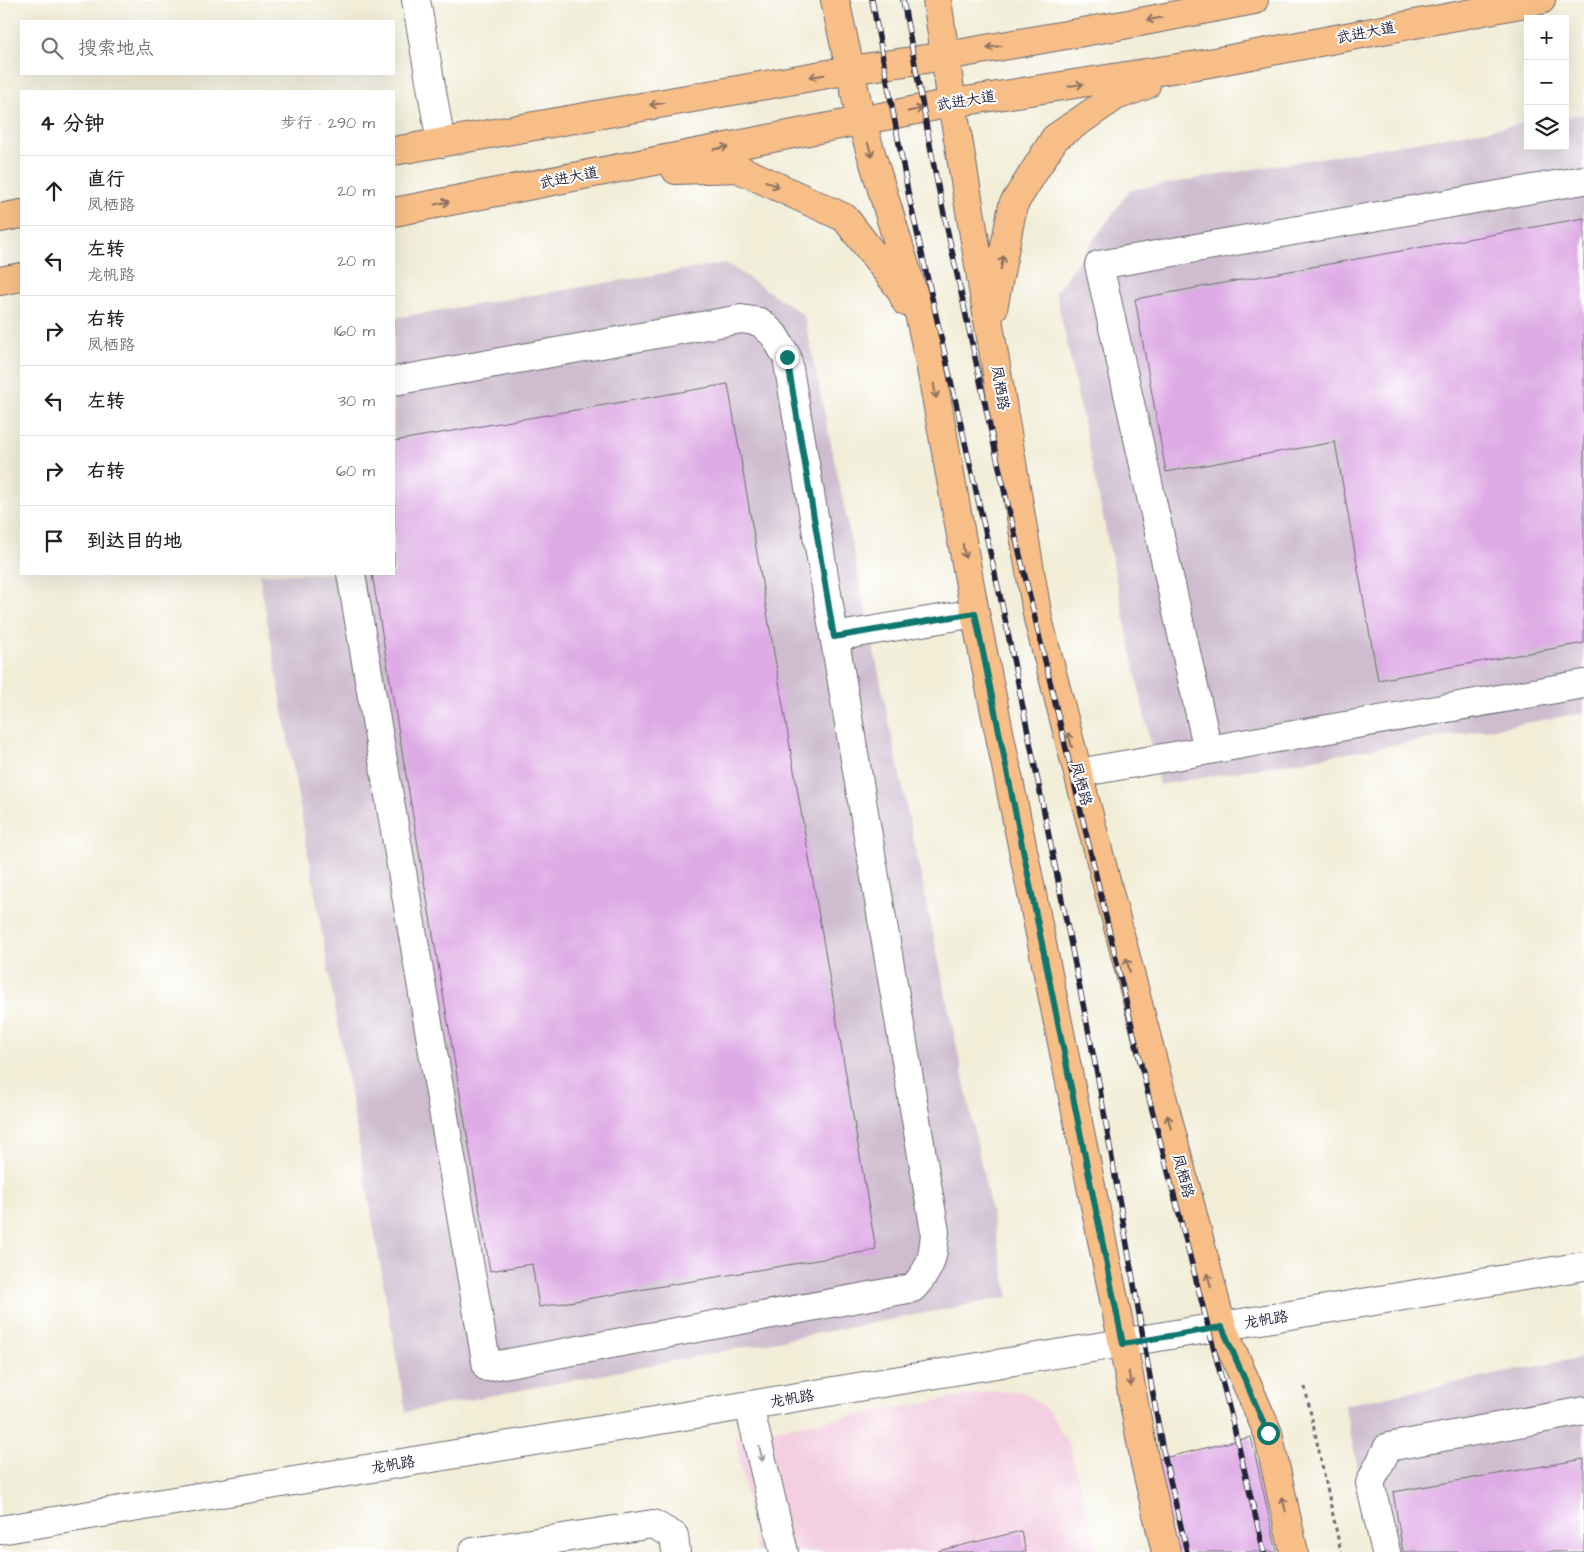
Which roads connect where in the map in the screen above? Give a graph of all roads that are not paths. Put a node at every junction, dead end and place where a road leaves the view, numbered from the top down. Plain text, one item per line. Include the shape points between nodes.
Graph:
1 (416, 0) edge
2 (835, 0) edge
3 (936, 0) edge
4 (1254, 0) edge
5 (1541, 0) edge
6 (946, 56) junction
7 (1204, 64) junction
8 (850, 70) junction
9 (952, 103) junction
10 (861, 120) junction
11 (441, 143) junction
12 (395, 151) edge
13 (587, 174) junction
14 (1584, 180) edge
15 (395, 212) edge
16 (20, 214) edge
17 (0, 218) edge
18 (20, 277) edge
19 (0, 281) edge
20 (990, 328) junction
21 (930, 362) junction
22 (395, 381) edge
23 (351, 575) edge
24 (975, 613) junction
25 (834, 637) junction
26 (1584, 684) edge
27 (1208, 750) junction
28 (1078, 773) junction
29 (1584, 1266) edge
30 (1222, 1327) junction
31 (1123, 1344) junction
32 (750, 1406) junction
33 (1584, 1411) edge
34 (0, 1530) edge
35 (473, 1552) edge
36 (676, 1552) edge
37 (784, 1552) edge
38 (1166, 1552) edge
39 (1294, 1552) edge
40 (1386, 1552) edge

1 - 11 street
2 - 8 main road
3 - 6 main road, 凤栖路
4 -> 6 main road
5 - 7 main road, 武进大道
6 - 8 main road
6 - 9 main road, 凤栖路
9 -> 7 main road, 武进大道
20 -> 7 main road via 1013,205 1054,138 1116,96
8 - 10 main road
8 -> 11 main road
10 -> 9 main road, 武进大道
9 - 20 main road, 凤栖路
13 -> 10 main road, 武进大道
10 -> 21 main road via 918,309
11 - 12 main road
15 -> 13 main road, 武进大道
13 -> 21 main road via 737,168 845,218 901,290
14 - 27 street via 1099,266
16 - 17 main road
18 - 19 main road
28 -> 20 main road, 凤栖路 via 1038,618
21 -> 24 main road
22 - 25 street via 741,319 760,322 774,335 787,357
23 - 25 street via 487,1367 913,1288 934,1256 935,1232
24 - 25 street
24 - 31 main road
26 - 27 street
27 - 28 street
30 -> 28 main road, 凤栖路
29 - 30 street, 龙帆路
30 - 31 street, 龙帆路
39 -> 30 main road, 凤栖路 via 1268,1433
31 - 32 street, 龙帆路
31 -> 38 main road via 1145,1463
32 - 34 street, 龙帆路
32 -> 37 street
33 - 40 street via 1388,1447 1370,1483
35 - 36 street via 653,1524 674,1536

